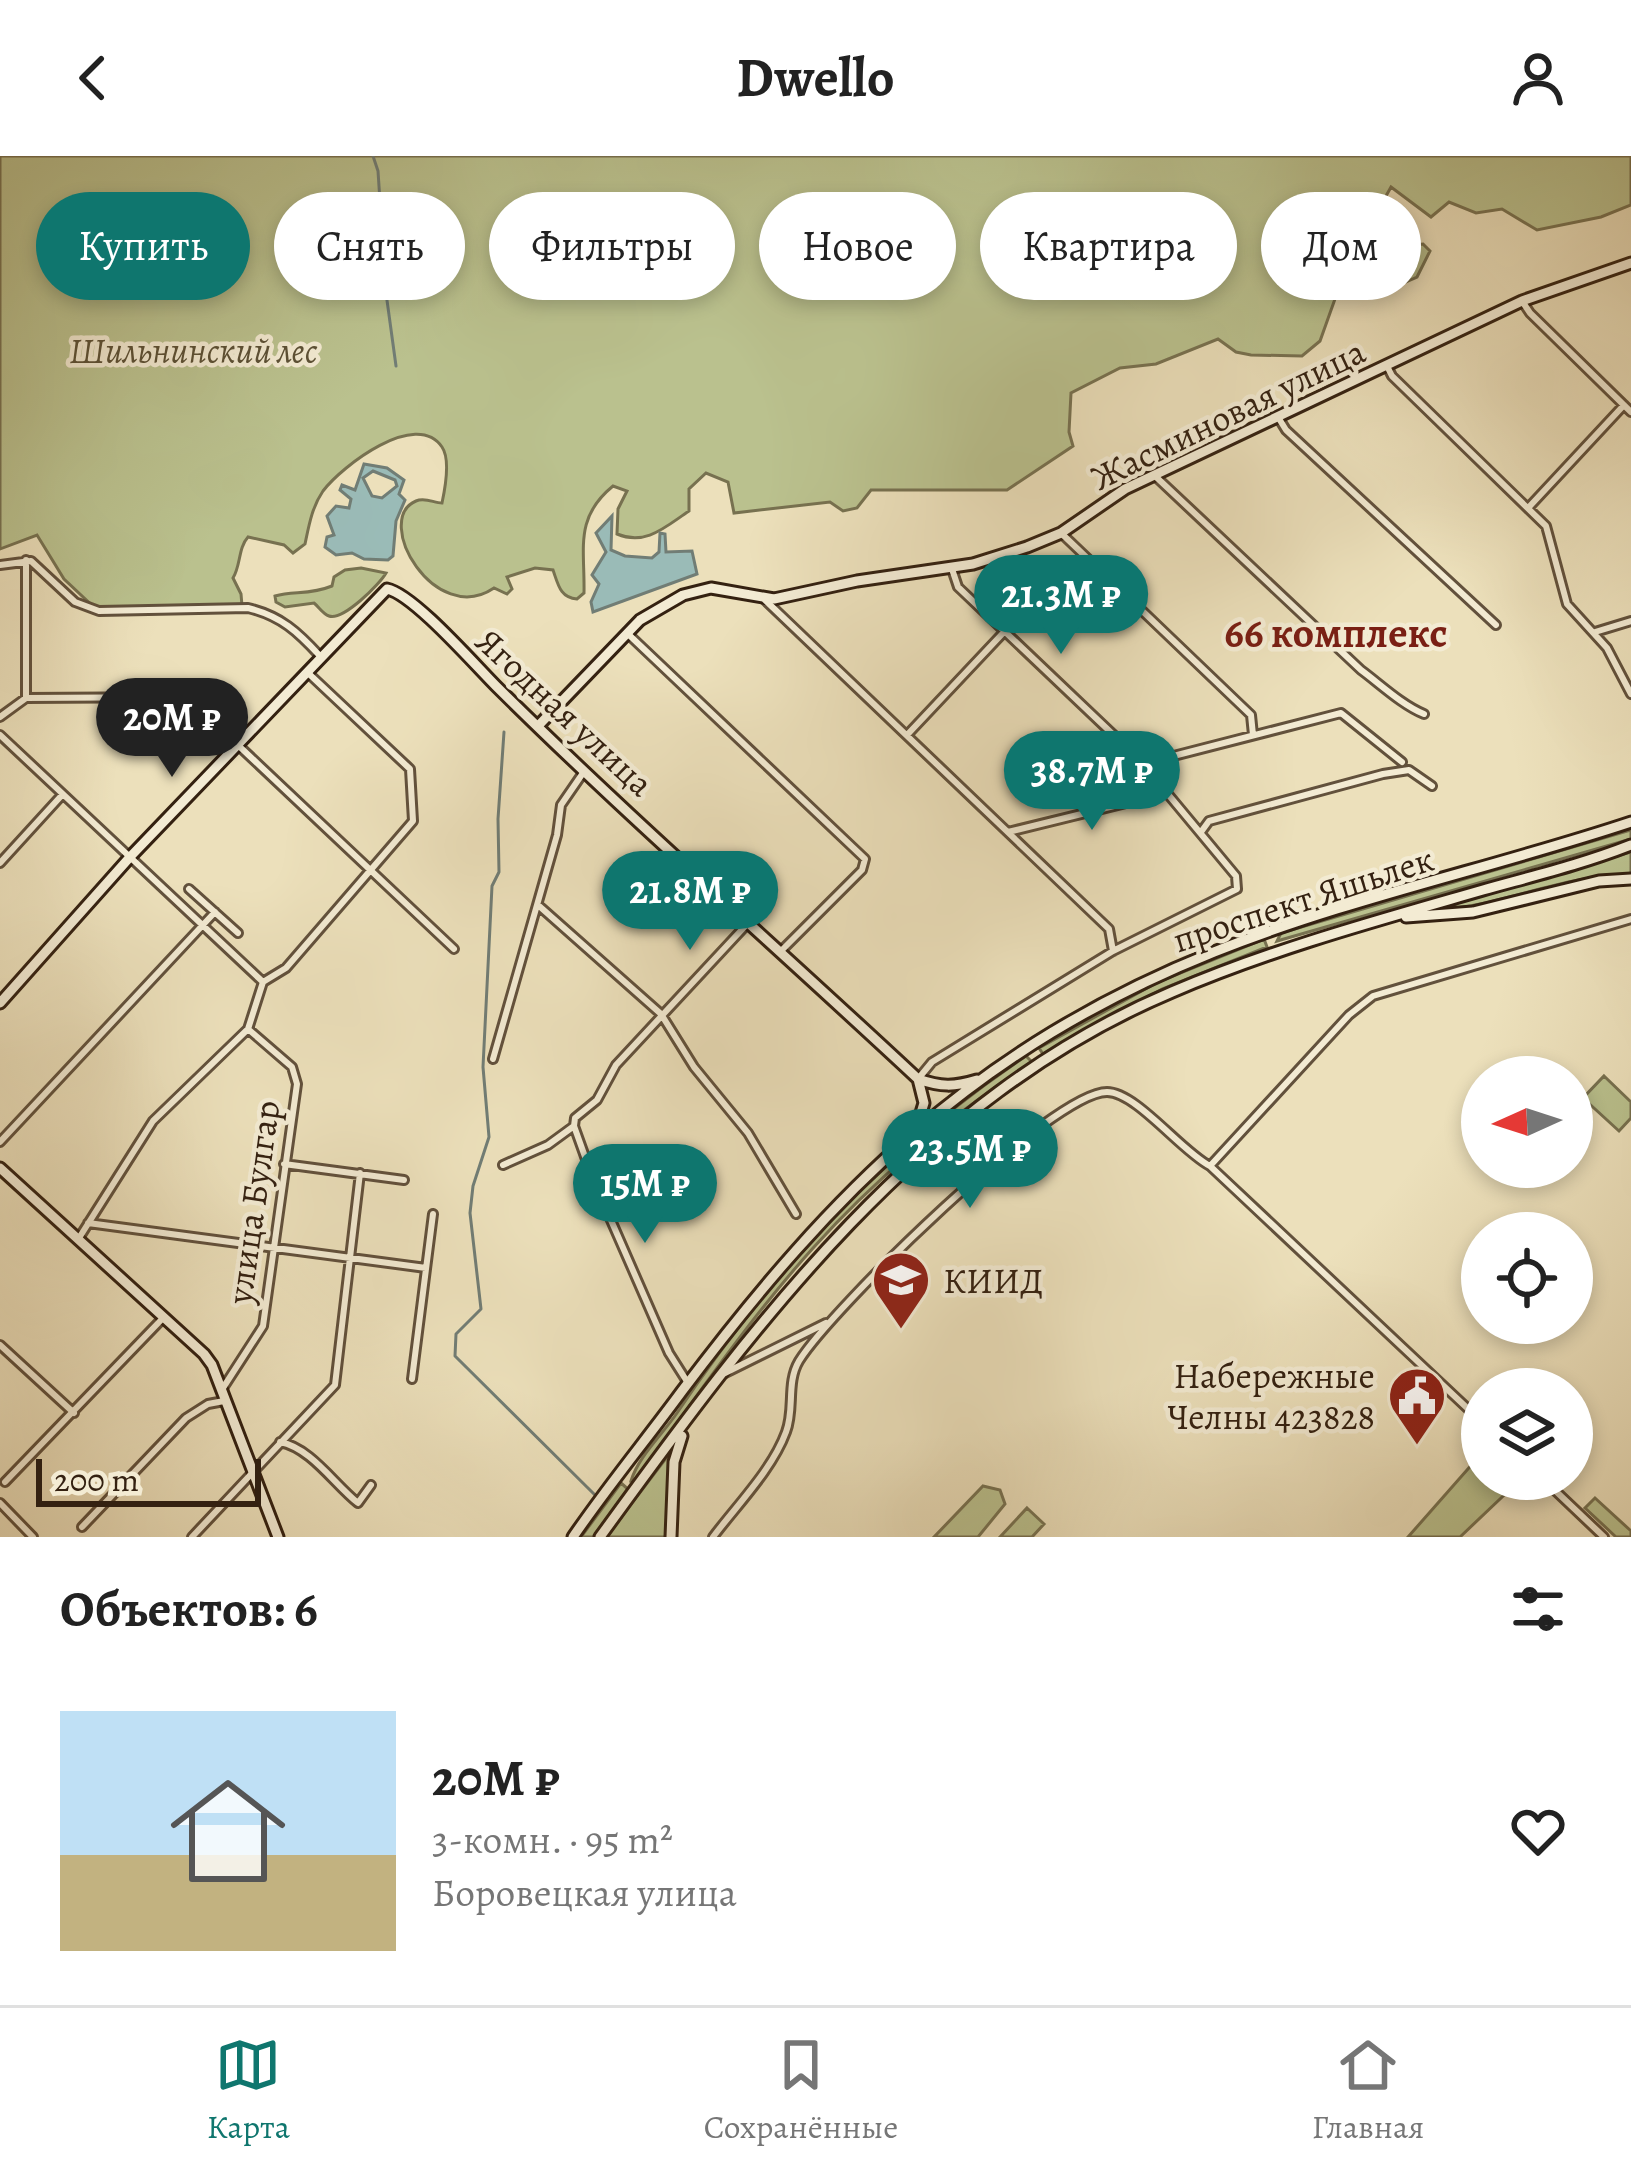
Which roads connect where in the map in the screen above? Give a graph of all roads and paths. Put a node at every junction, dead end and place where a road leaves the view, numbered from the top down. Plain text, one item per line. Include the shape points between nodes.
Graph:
1 (1631, 262) edge
2 (1522, 301) junction
3 (1387, 366) junction
4 (1624, 405) junction
5 (1631, 412) edge
6 (1278, 417) junction
7 (1154, 475) junction
8 (1529, 507) junction
9 (1061, 533) junction
10 (26, 560) junction
11 (0, 565) edge
12 (952, 568) junction
13 (765, 600) junction
14 (1631, 621) edge
15 (1496, 625) dead end
16 (1004, 632) junction
17 (1595, 632) junction
18 (627, 633) junction
19 (320, 656) junction
20 (307, 672) junction
21 (1631, 694) edge
22 (26, 698) junction
23 (1424, 714) dead end
24 (0, 717) edge
25 (538, 726) junction
26 (0, 735) edge
27 (907, 735) junction
28 (1253, 735) junction
29 (238, 744) junction
30 (1141, 761) dead end
31 (1402, 762) dead end
32 (585, 769) junction
33 (1432, 786) dead end
34 (1167, 793) junction
35 (62, 795) junction
36 (1631, 822) edge
37 (1008, 832) junction
38 (1201, 832) junction
39 (1631, 845) edge
40 (130, 857) junction
41 (0, 863) edge
42 (371, 868) junction
43 (1631, 879) edge
44 (189, 889) dead end
45 (538, 904) junction
46 (215, 913) junction
47 (1388, 917) junction
48 (1631, 920) edge
49 (749, 922) junction
50 (203, 925) junction
51 (1277, 928) junction
52 (238, 933) dead end
53 (454, 949) dead end
54 (781, 951) junction
55 (1113, 951) junction
56 (1282, 952) junction
57 (263, 982) junction
58 (0, 1003) edge
59 (661, 1014) junction
60 (248, 1029) junction
61 (1023, 1052) junction
62 (493, 1059) dead end
63 (1031, 1070) junction
64 (918, 1079) junction
65 (977, 1080) junction
66 (574, 1126) junction
67 (916, 1128) junction
68 (0, 1142) edge
69 (284, 1164) junction
70 (503, 1165) dead end
71 (1210, 1166) junction
72 (0, 1168) edge
73 (361, 1173) junction
74 (404, 1180) dead end
75 (433, 1214) dead end
76 (796, 1214) dead end
77 (88, 1223) junction
78 (79, 1238) junction
79 (273, 1246) junction
80 (350, 1256) junction
81 (426, 1268) junction
82 (164, 1318) junction
83 (830, 1322) junction
84 (0, 1345) edge
85 (721, 1375) junction
86 (412, 1379) dead end
87 (688, 1383) junction
88 (222, 1396) junction
89 (1461, 1402) edge
90 (74, 1412) junction
91 (690, 1418) junction
92 (280, 1442) junction
93 (623, 1468) junction
94 (253, 1472) junction
95 (5, 1482) dead end
96 (371, 1485) dead end
97 (638, 1485) junction
98 (1565, 1500) edge
99 (0, 1503) edge
100 (82, 1527) dead end
101 (33, 1537) edge
102 (192, 1537) edge
103 (278, 1537) edge
104 (573, 1537) edge
105 (600, 1537) edge
106 (671, 1537) edge
107 (713, 1537) edge
108 (1604, 1537) edge

1 - 2 street, Жасминовая улица
2 - 3 street, Жасминовая улица
2 - 4 street
3 - 6 street, Жасминовая улица
3 - 8 street
4 - 5 street
4 - 8 street
6 - 7 street, Жасминовая улица
6 - 15 street
7 - 9 street, Жасминовая улица
7 - 23 street via 1361,670
8 - 17 street via 1553,542 1568,604
9 - 12 street, Жасминовая улица
9 - 28 street via 1251,715
10 - 11 street
10 - 19 street via 87,608 248,608 287,622
10 - 22 street
12 - 13 street, Жасминовая улица
12 - 16 street via 958,587
13 - 18 street, Жасминовая улица via 697,591 650,611
13 - 27 street
14 - 17 street
16 - 27 street
16 - 30 street
17 - 21 street
18 - 25 street, Жасминовая улица
18 - 54 street via 865,859
19 - 20 street
19 - 25 street, Ягодная улица via 381,591 399,592
20 - 29 street
20 - 42 street via 410,769 413,821
22 - 24 street
22 - 29 street via 187,698
25 - 32 street, Ягодная улица
26 - 35 street
27 - 37 street
28 - 31 street via 1341,713
28 - 34 street via 1154,760 1152,775
29 - 40 street
29 - 42 street
32 - 45 street via 561,805
32 - 49 street, Ягодная улица
33 - 38 street via 1409,770 1382,774 1209,821
34 - 37 street
34 - 38 street
35 - 40 street
35 - 41 street
36 - 51 street, проспект Яшьлек
37 - 55 street via 1109,929
38 - 55 street via 1236,876 1237,890
39 - 47 street, проспект Яшьлек
40 - 50 street
40 - 58 street
42 - 53 street
42 - 57 street via 286,968
43 - 47 street via 1473,912
44 - 46 street
45 - 59 street
45 - 62 street
46 - 50 street
46 - 52 street
47 - 56 street, проспект Яшьлек
48 - 71 street via 1373,996
49 - 54 street, Ягодная улица
49 - 59 street
50 - 57 street
50 - 68 street
51 - 56 street via 1271,944
51 - 61 street, проспект Яшьлек via 1158,976
54 - 64 street, Ягодная улица
55 - 64 street via 932,1062
56 - 63 street, проспект Яшьлек via 1168,993
57 - 60 street
59 - 66 street
59 - 76 street
60 - 69 street, улица Булгар via 296,1075
60 - 77 street via 153,1121
61 - 63 street via 1037,1053
61 - 65 street, проспект Яшьлек
63 - 85 street, проспект Яшьлек via 864,1208
64 - 65 street via 939,1087
64 - 67 street via 924,1102
65 - 67 street, проспект Яшьлек
66 - 70 street
66 - 87 street
67 - 87 street, проспект Яшьлек via 811,1231
69 - 73 street
69 - 79 street, улица Булгар
71 - 83 street via 1122,1096 1090,1097 937,1212
71 - 89 street
72 - 78 street
73 - 74 street
73 - 80 street
75 - 81 street
77 - 78 street
77 - 79 street
78 - 82 street
79 - 80 street
79 - 88 street, улица Булгар via 263,1326
80 - 81 street
80 - 92 street via 335,1385
81 - 86 street
82 - 88 street via 203,1354
82 - 90 street
83 - 85 street
83 - 107 street via 796,1368 783,1440
84 - 90 street
85 - 91 street, проспект Яшьлек
87 - 93 street, проспект Яшьлек
88 - 94 street
88 - 100 street, улица Булгар via 187,1418
90 - 95 street
91 - 97 street, проспект Яшьлек
91 - 106 street via 676,1447
92 - 94 street
92 - 96 street via 358,1503
93 - 97 street via 627,1485
93 - 104 street, проспект Яшьлек
94 - 102 street
94 - 103 street
97 - 105 street, проспект Яшьлек
98 - 108 street
99 - 101 street

